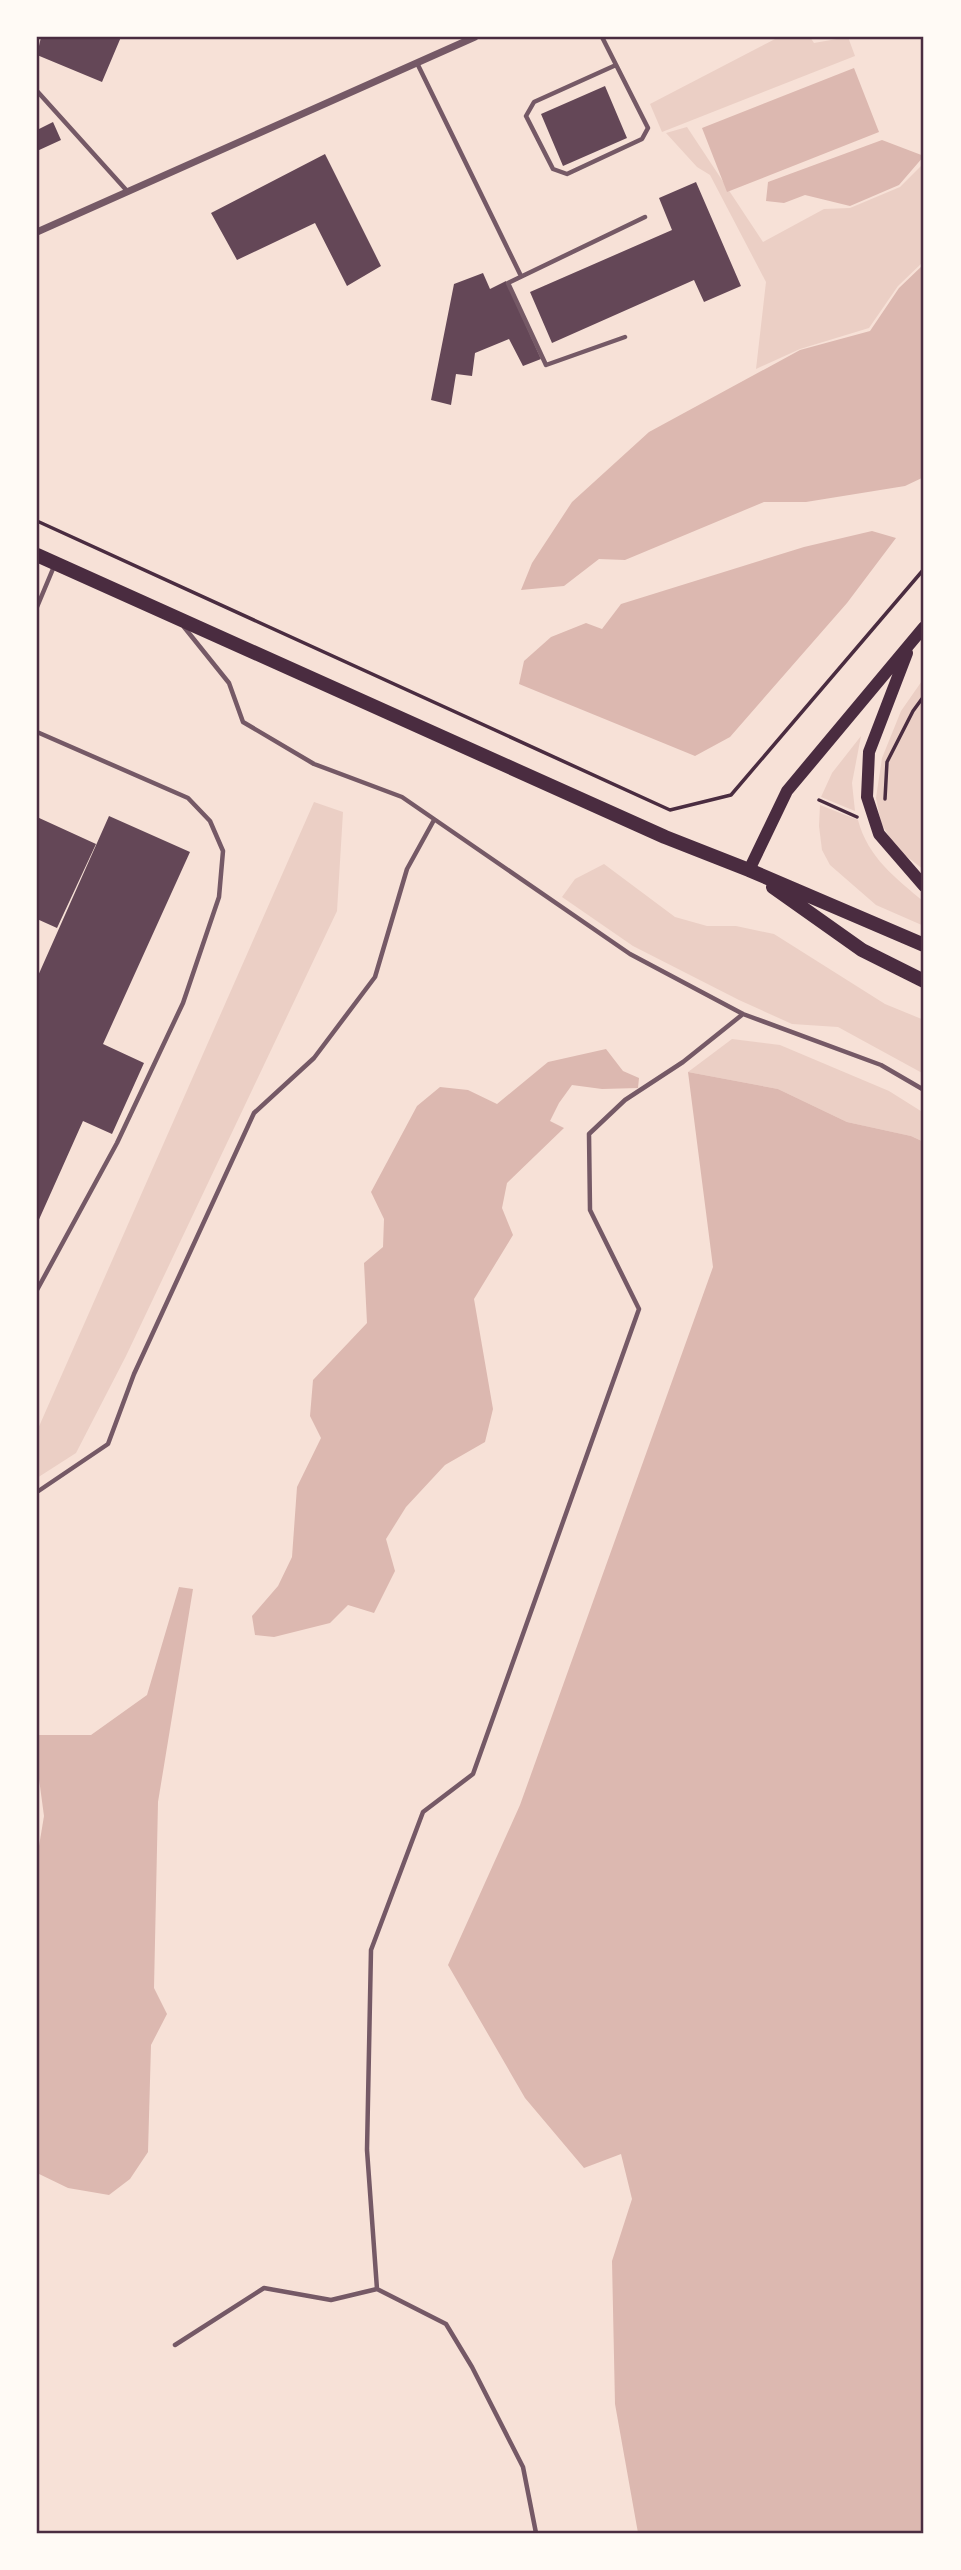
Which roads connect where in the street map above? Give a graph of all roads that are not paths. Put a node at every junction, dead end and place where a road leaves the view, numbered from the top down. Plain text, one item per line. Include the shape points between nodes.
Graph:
1 (475, 37) edge
2 (602, 37) edge
3 (416, 63) junction
4 (616, 65) dead end
5 (37, 92) edge
6 (129, 192) junction
7 (645, 217) dead end
8 (37, 232) edge
9 (521, 276) junction
10 (625, 337) dead end
11 (37, 555) edge
12 (55, 563) junction
13 (37, 607) edge
14 (177, 618) junction
15 (924, 627) edge
16 (911, 642) junction
17 (37, 732) edge
18 (434, 820) junction
19 (749, 870) junction
20 (924, 886) edge
21 (924, 945) edge
22 (924, 981) edge
23 (743, 1014) junction
24 (924, 1090) edge
25 (37, 1290) edge
26 (37, 1492) edge
27 (377, 2290) junction
28 (175, 2345) dead end
29 (536, 2533) edge

1 - 3 street
2 - 4 lane via 648,128 642,139 567,174 553,169 526,116 534,102
3 - 6 street
3 - 9 lane
5 - 6 lane
6 - 8 street
7 - 9 lane
9 - 10 lane via 508,283 546,365
11 - 12 main road
12 - 13 lane
12 - 14 main road
14 - 18 lane via 229,683 243,722 314,764 402,797
14 - 19 main road via 665,837
15 - 16 main road
16 - 19 main road via 787,791
16 - 20 main road via 869,752 867,797 879,834
17 - 25 lane via 188,799 210,821 223,852 219,897 183,1003 117,1143
18 - 23 lane via 630,954
18 - 26 lane via 407,869 375,977 314,1058 254,1113 134,1374 108,1444
19 - 21 main road
19 - 22 main road via 862,950
23 - 24 lane via 881,1065
23 - 27 lane via 625,1100 589,1134 590,1210 639,1309 473,1774 423,1812 371,1950 367,2150
27 - 28 lane via 331,2301 264,2288
27 - 29 lane via 446,2324 523,2467

